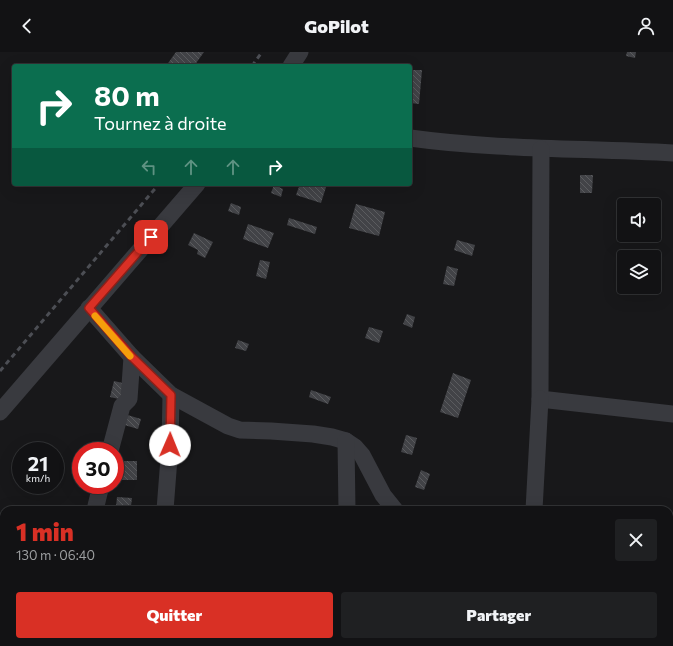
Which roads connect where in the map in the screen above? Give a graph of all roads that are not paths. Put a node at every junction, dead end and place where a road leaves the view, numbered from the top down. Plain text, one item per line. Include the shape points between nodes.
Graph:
1 (300, 52) edge
2 (292, 64) edge
3 (412, 138) edge
4 (541, 149) junction
5 (673, 153) edge
6 (195, 186) edge
7 (89, 308) junction
8 (132, 357) junction
9 (171, 395) junction
10 (540, 399) junction
11 (0, 412) edge
12 (673, 414) edge
13 (346, 441) junction
14 (112, 442) edge
15 (98, 494) edge
16 (95, 506) edge
17 (165, 506) edge
18 (347, 506) edge
19 (392, 506) edge
20 (534, 506) edge

1 - 2 street
3 - 4 street
4 - 5 street via 580,148
4 - 10 street
6 - 7 street
7 - 8 street
7 - 11 street
8 - 9 street
8 - 14 street via 129,399 122,406
9 - 13 street via 240,430 313,434
9 - 17 street
10 - 12 street
10 - 20 street
13 - 18 street
13 - 19 street via 362,455 383,495
15 - 16 street

